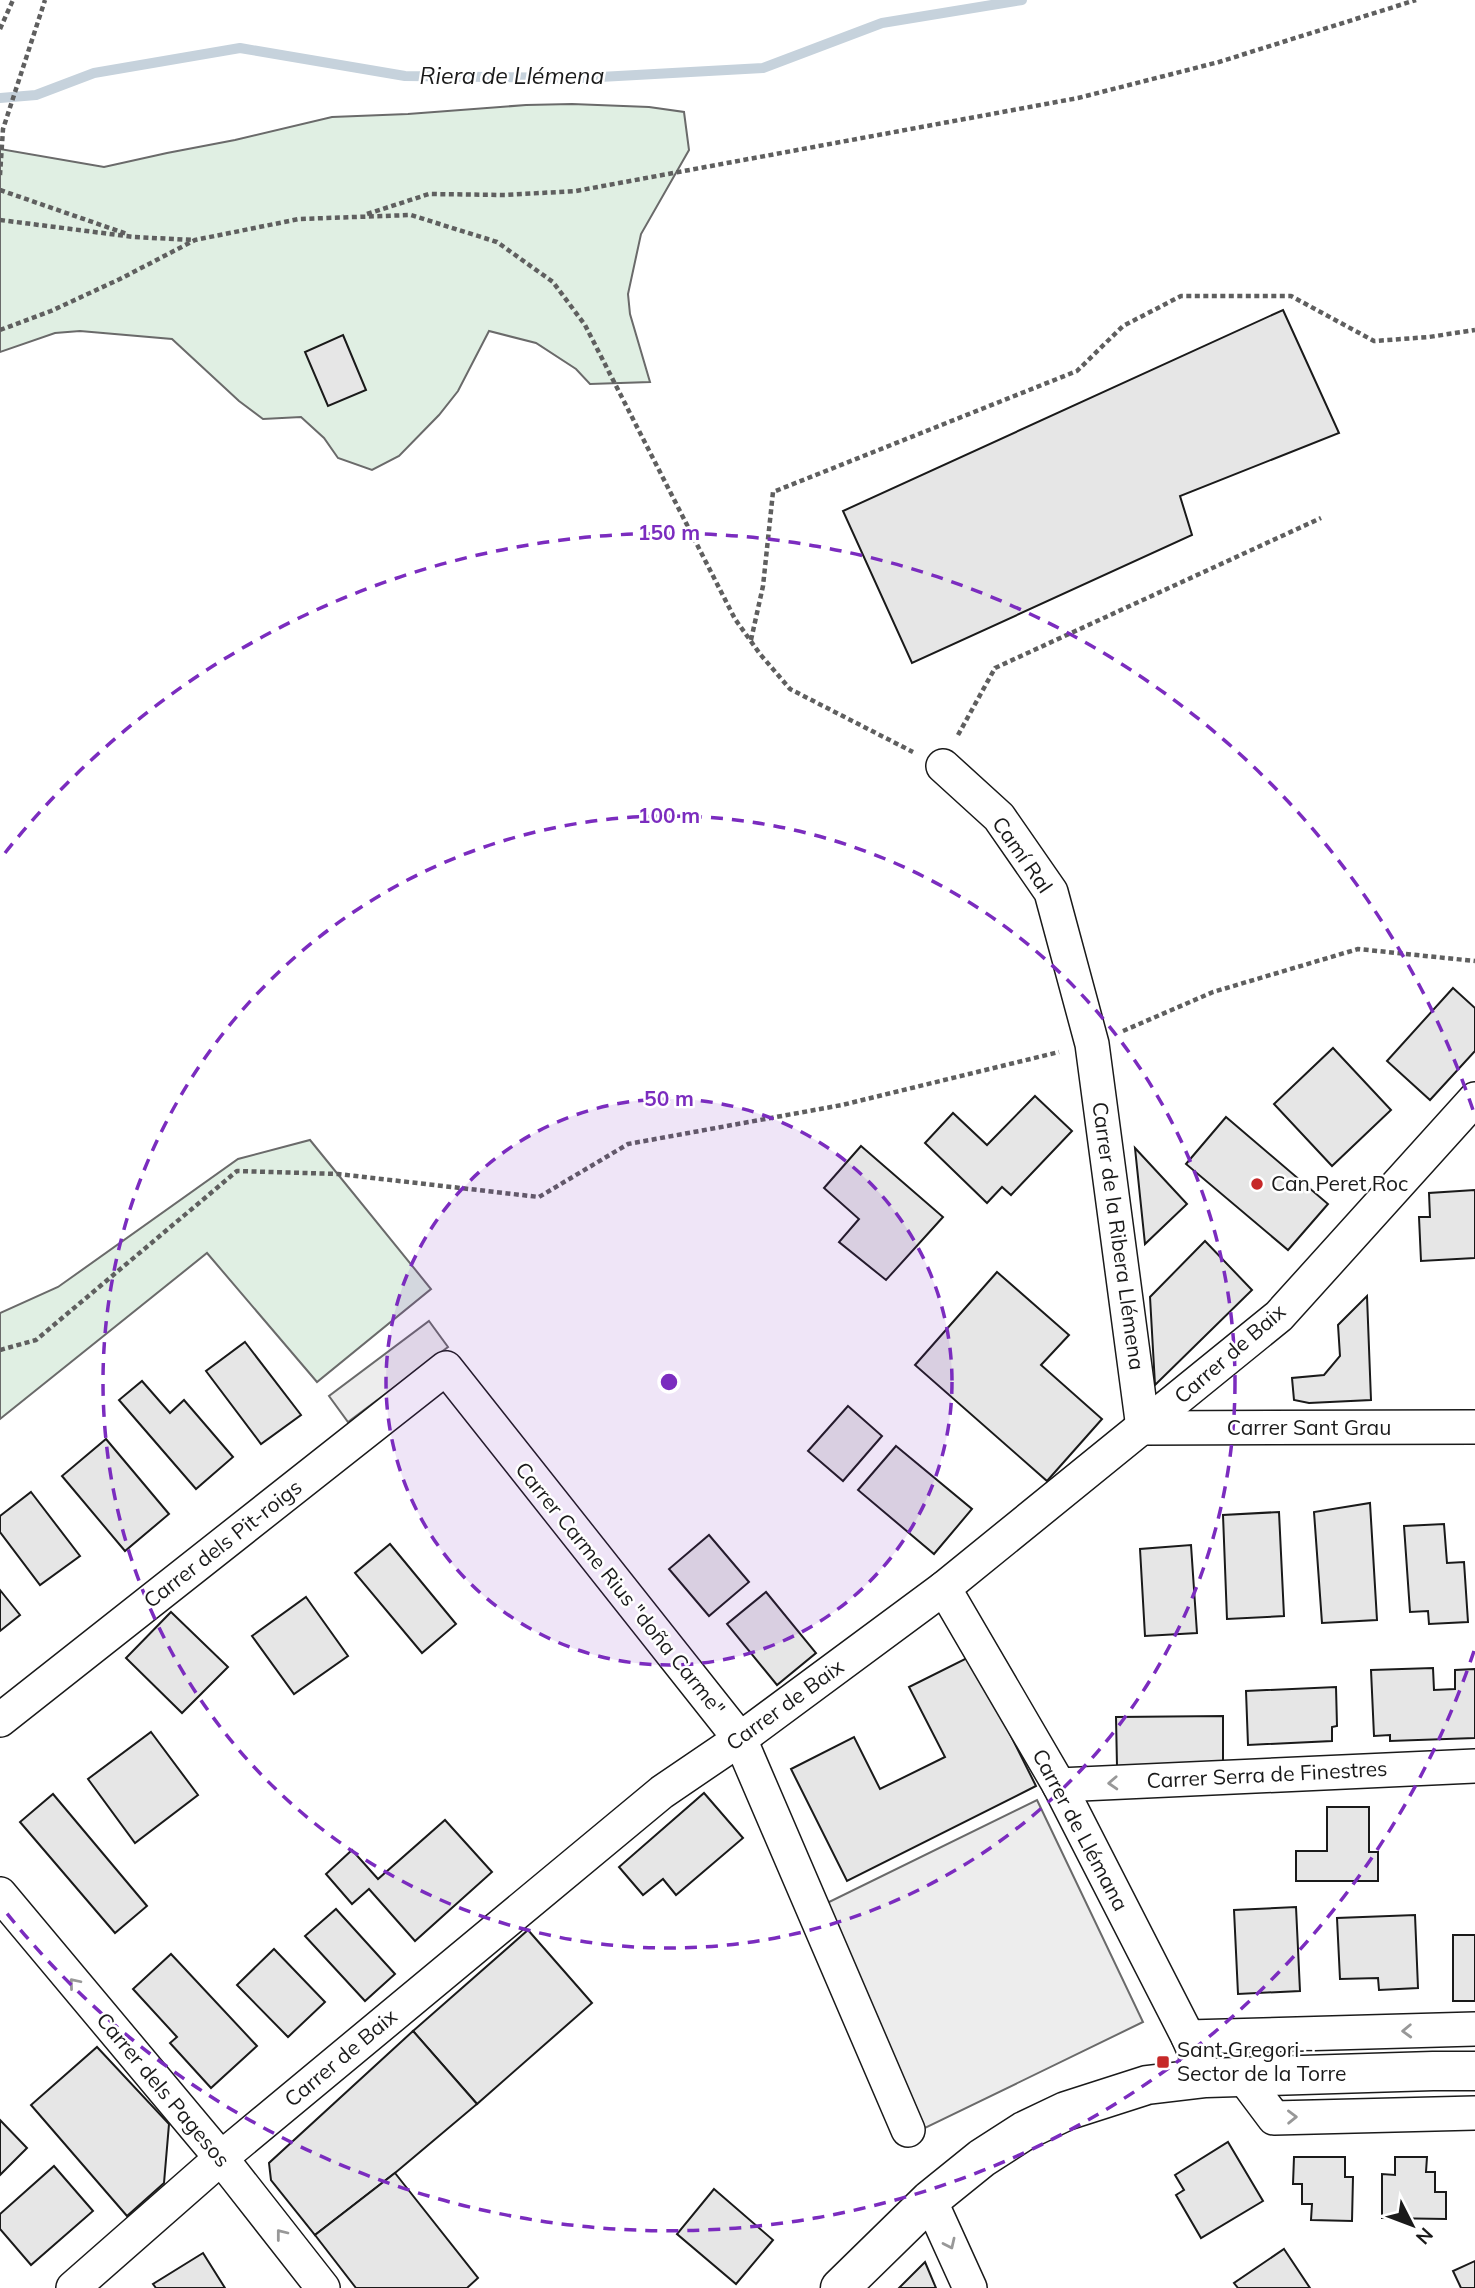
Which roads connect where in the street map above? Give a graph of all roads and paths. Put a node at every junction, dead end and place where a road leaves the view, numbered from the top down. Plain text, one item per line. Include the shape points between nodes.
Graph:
1 (13, 0) edge
2 (46, 0) edge
3 (1416, 0) edge
4 (0, 29) edge
5 (0, 175) edge
6 (0, 190) edge
7 (359, 216) junction
8 (0, 220) edge
9 (134, 237) junction
10 (195, 240) junction
11 (0, 330) edge
12 (1475, 330) edge
13 (1321, 518) dead end
14 (750, 641) junction
15 (943, 766) junction
16 (1475, 961) edge
17 (1092, 1044) junction
18 (1475, 1099) edge
19 (0, 1350) edge
20 (446, 1368) joint
21 (1475, 1427) edge
22 (1143, 1428) junction
23 (944, 1588) junction
24 (0, 1720) edge
25 (740, 1739) junction
26 (1475, 1766) edge
27 (1059, 1785) junction
28 (0, 1894) edge
29 (1475, 2029) edge
30 (1188, 2037) junction
31 (1475, 2071) edge
32 (1206, 2078) junction
33 (1244, 2078) junction
34 (1475, 2113) edge
35 (908, 2130) dead end
36 (220, 2158) junction
37 (930, 2200) junction
38 (73, 2288) edge
39 (323, 2288) edge
40 (840, 2288) edge
41 (970, 2288) edge

1 - 4 path
2 - 5 path via 3,129
3 - 7 path via 1219,62 1078,98 576,191 429,194
6 - 9 path
7 - 10 path via 299,219
7 - 14 path via 411,215 497,242 553,282 585,325
8 - 9 path
9 - 10 path
10 - 11 path via 51,311
12 - 14 path via 1374,341 1291,296 1181,296 1123,326 1077,371 773,492 763,586
13 - 15 path via 995,667
14 - 15 path via 790,689
15 - 17 street, Camí Ral via 999,817 1051,892
16 - 17 path via 1358,949 1213,992
17 - 19 path via 842,1105 628,1144 539,1197 338,1174 237,1171 36,1340
17 - 22 street, Carrer de la Ribera Llémena
18 - 22 street, Carrer de Baix via 1279,1316
20 - 24 street, Carrer dels Pit-roigs
20 - 25 street, Carrer Carme Rius "doña Carme"
21 - 22 street, Carrer Sant Grau
22 - 23 street, Carrer de Baix
23 - 25 street, Carrer de Baix
23 - 27 street, Carrer de Llémana
25 - 35 street, Carrer Carme Rius "doña Carme"
25 - 36 street, Carrer de Baix via 662,1792
26 -> 27 street, Carrer Serra de Finestres
27 - 30 street, Carrer de Llémana
36 -> 28 street, Carrer dels Pagesos
29 -> 30 street
30 - 32 street, Carrer de Llémana
31 - 33 main road
32 - 33 main road
32 - 37 main road via 1147,2085 1066,2111 982,2158
33 -> 34 street via 1274,2118
36 - 38 street, Carrer de Baix
39 -> 36 street, Carrer dels Pagesos
37 - 40 main road
37 -> 41 street

